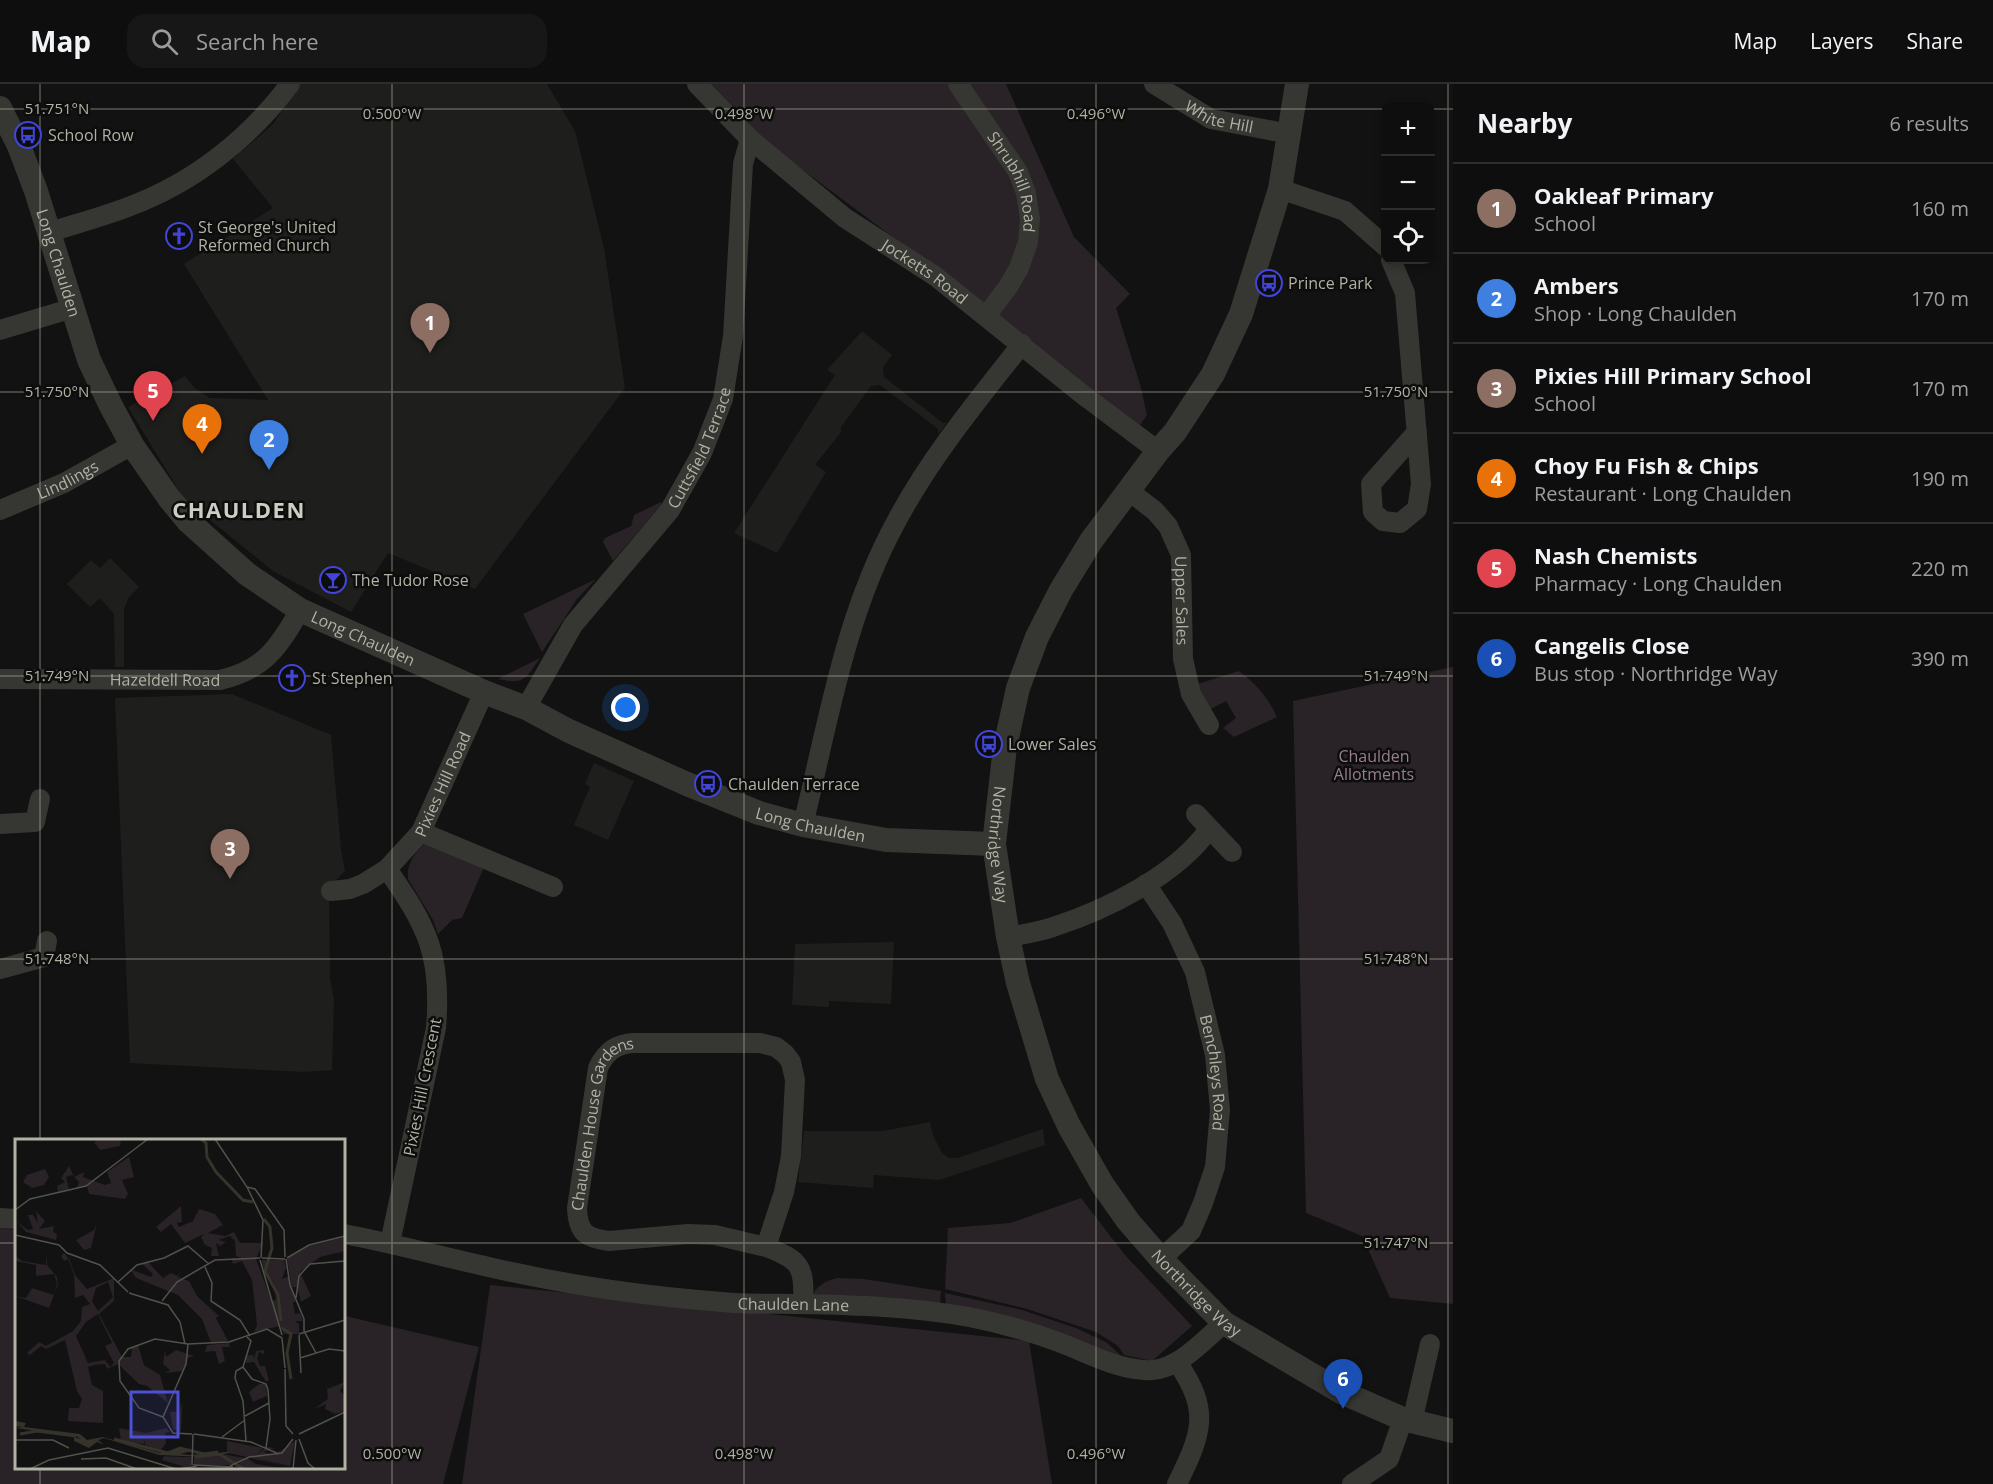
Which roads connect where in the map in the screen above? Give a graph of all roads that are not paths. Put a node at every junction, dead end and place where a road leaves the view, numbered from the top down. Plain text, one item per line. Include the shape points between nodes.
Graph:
1 (290, 84) edge
2 (697, 84) edge
3 (958, 84) edge
4 (1154, 84) edge
5 (1297, 84) edge
6 (0, 108) edge
7 (1290, 134) junction
8 (750, 139) junction
9 (1280, 189) junction
10 (50, 232) junction
11 (1381, 242) edge
12 (1393, 264) edge
13 (73, 308) junction
14 (986, 316) junction
15 (0, 330) edge
16 (1022, 344) junction
17 (1417, 432) dead end
18 (132, 445) junction
19 (1158, 451) junction
20 (1129, 491) junction
21 (0, 510) edge
22 (300, 610) junction
23 (0, 679) edge
24 (484, 692) junction
25 (526, 708) junction
26 (1209, 725) dead end
27 (40, 799) dead end
28 (0, 824) edge
29 (803, 825) junction
30 (421, 832) junction
31 (994, 844) junction
32 (1232, 852) dead end
33 (387, 869) junction
34 (1146, 884) junction
35 (553, 887) dead end
36 (331, 891) dead end
37 (1008, 937) junction
38 (47, 941) dead end
39 (0, 969) edge
40 (0, 1218) edge
41 (15, 1219) edge
42 (345, 1234) edge
43 (390, 1243) junction
44 (766, 1247) junction
45 (1161, 1259) junction
46 (802, 1304) junction
47 (1224, 1323) junction
48 (1430, 1344) dead end
49 (1177, 1362) junction
50 (1408, 1421) junction
51 (1453, 1431) edge
52 (1177, 1484) edge
53 (1352, 1484) edge

1 - 10 street via 269,112 208,165 168,190
2 - 8 street, Jocketts Road
3 - 14 street, Shrubhill Road via 1018,172 1030,219 1028,242 1019,268
4 - 7 street, White Hill via 1211,119
5 - 7 street, Northridge Way
6 - 10 street, Long Chaulden via 19,146
7 - 9 street, Northridge Way
8 - 14 street, Jocketts Road via 845,218 935,276
8 - 25 street, Cuttsfield Terrace via 743,164 733,336 723,399 702,453 670,510 573,625
9 - 11 street via 1345,211
9 - 19 street, Northridge Way via 1241,314 1213,374
10 - 13 street, Long Chaulden
12 - 17 street via 1405,293
13 - 15 street
13 - 18 street, Long Chaulden via 89,360
14 - 16 street, Jocketts Road
16 - 19 street, Jocketts Road
16 - 29 street via 925,473 895,523 846,645
18 - 21 street, Lindlings via 64,483
18 - 22 street, Long Chaulden via 188,520 247,574
19 - 20 street, Northridge Way
20 - 26 street, Upper Sales via 1168,526 1181,555 1183,659 1191,694
20 - 31 street, Northridge Way via 1060,590 1037,637 1018,688 1005,747
22 - 23 street, Hazeldell Road via 274,652 256,667 229,678
22 - 24 street, Long Chaulden
24 - 25 street, Long Chaulden
24 - 30 street, Pixies Hill Road
25 - 29 street, Long Chaulden via 687,784 759,813
27 - 28 street via 35,822
29 - 31 street, Long Chaulden via 886,840
30 - 33 street, Pixies Hill Road
30 - 35 street
31 - 37 street, Northridge Way
32 - 34 street via 1202,822 1197,846
33 - 36 street, Pixies Hill Road via 363,884
33 - 43 street, Pixies Hill Crescent via 426,933 438,1002 436,1028
34 - 37 street via 1102,910 1051,928
34 - 45 street, Benchleys Road via 1172,923 1195,972 1215,1054 1220,1110 1215,1167 1203,1203 1191,1231
37 - 45 street, Northridge Way via 1047,1079 1069,1126 1102,1184
38 - 39 street via 44,957
40 - 41 street
42 - 43 street, Chaulden Lane
43 - 46 street, Chaulden Lane via 534,1277 631,1292 724,1303
44 - 44 street, Chaulden House Gardens via 791,1156 795,1080 791,1062 776,1047 760,1043 634,1043 614,1048 598,1068 577,1208 580,1228 586,1235 603,1240 715,1235
44 - 46 street, Chaulden House Gardens via 797,1262 802,1271
45 - 47 street, Northridge Way
46 - 49 street, Chaulden Lane via 971,1317 1131,1368 1154,1370
47 - 49 street, Chaulden Lane
47 - 50 street, Northridge Way via 1341,1392
48 - 50 street
49 - 52 street via 1191,1383 1201,1416
50 - 51 street, Northridge Way
50 - 53 street via 1389,1459

